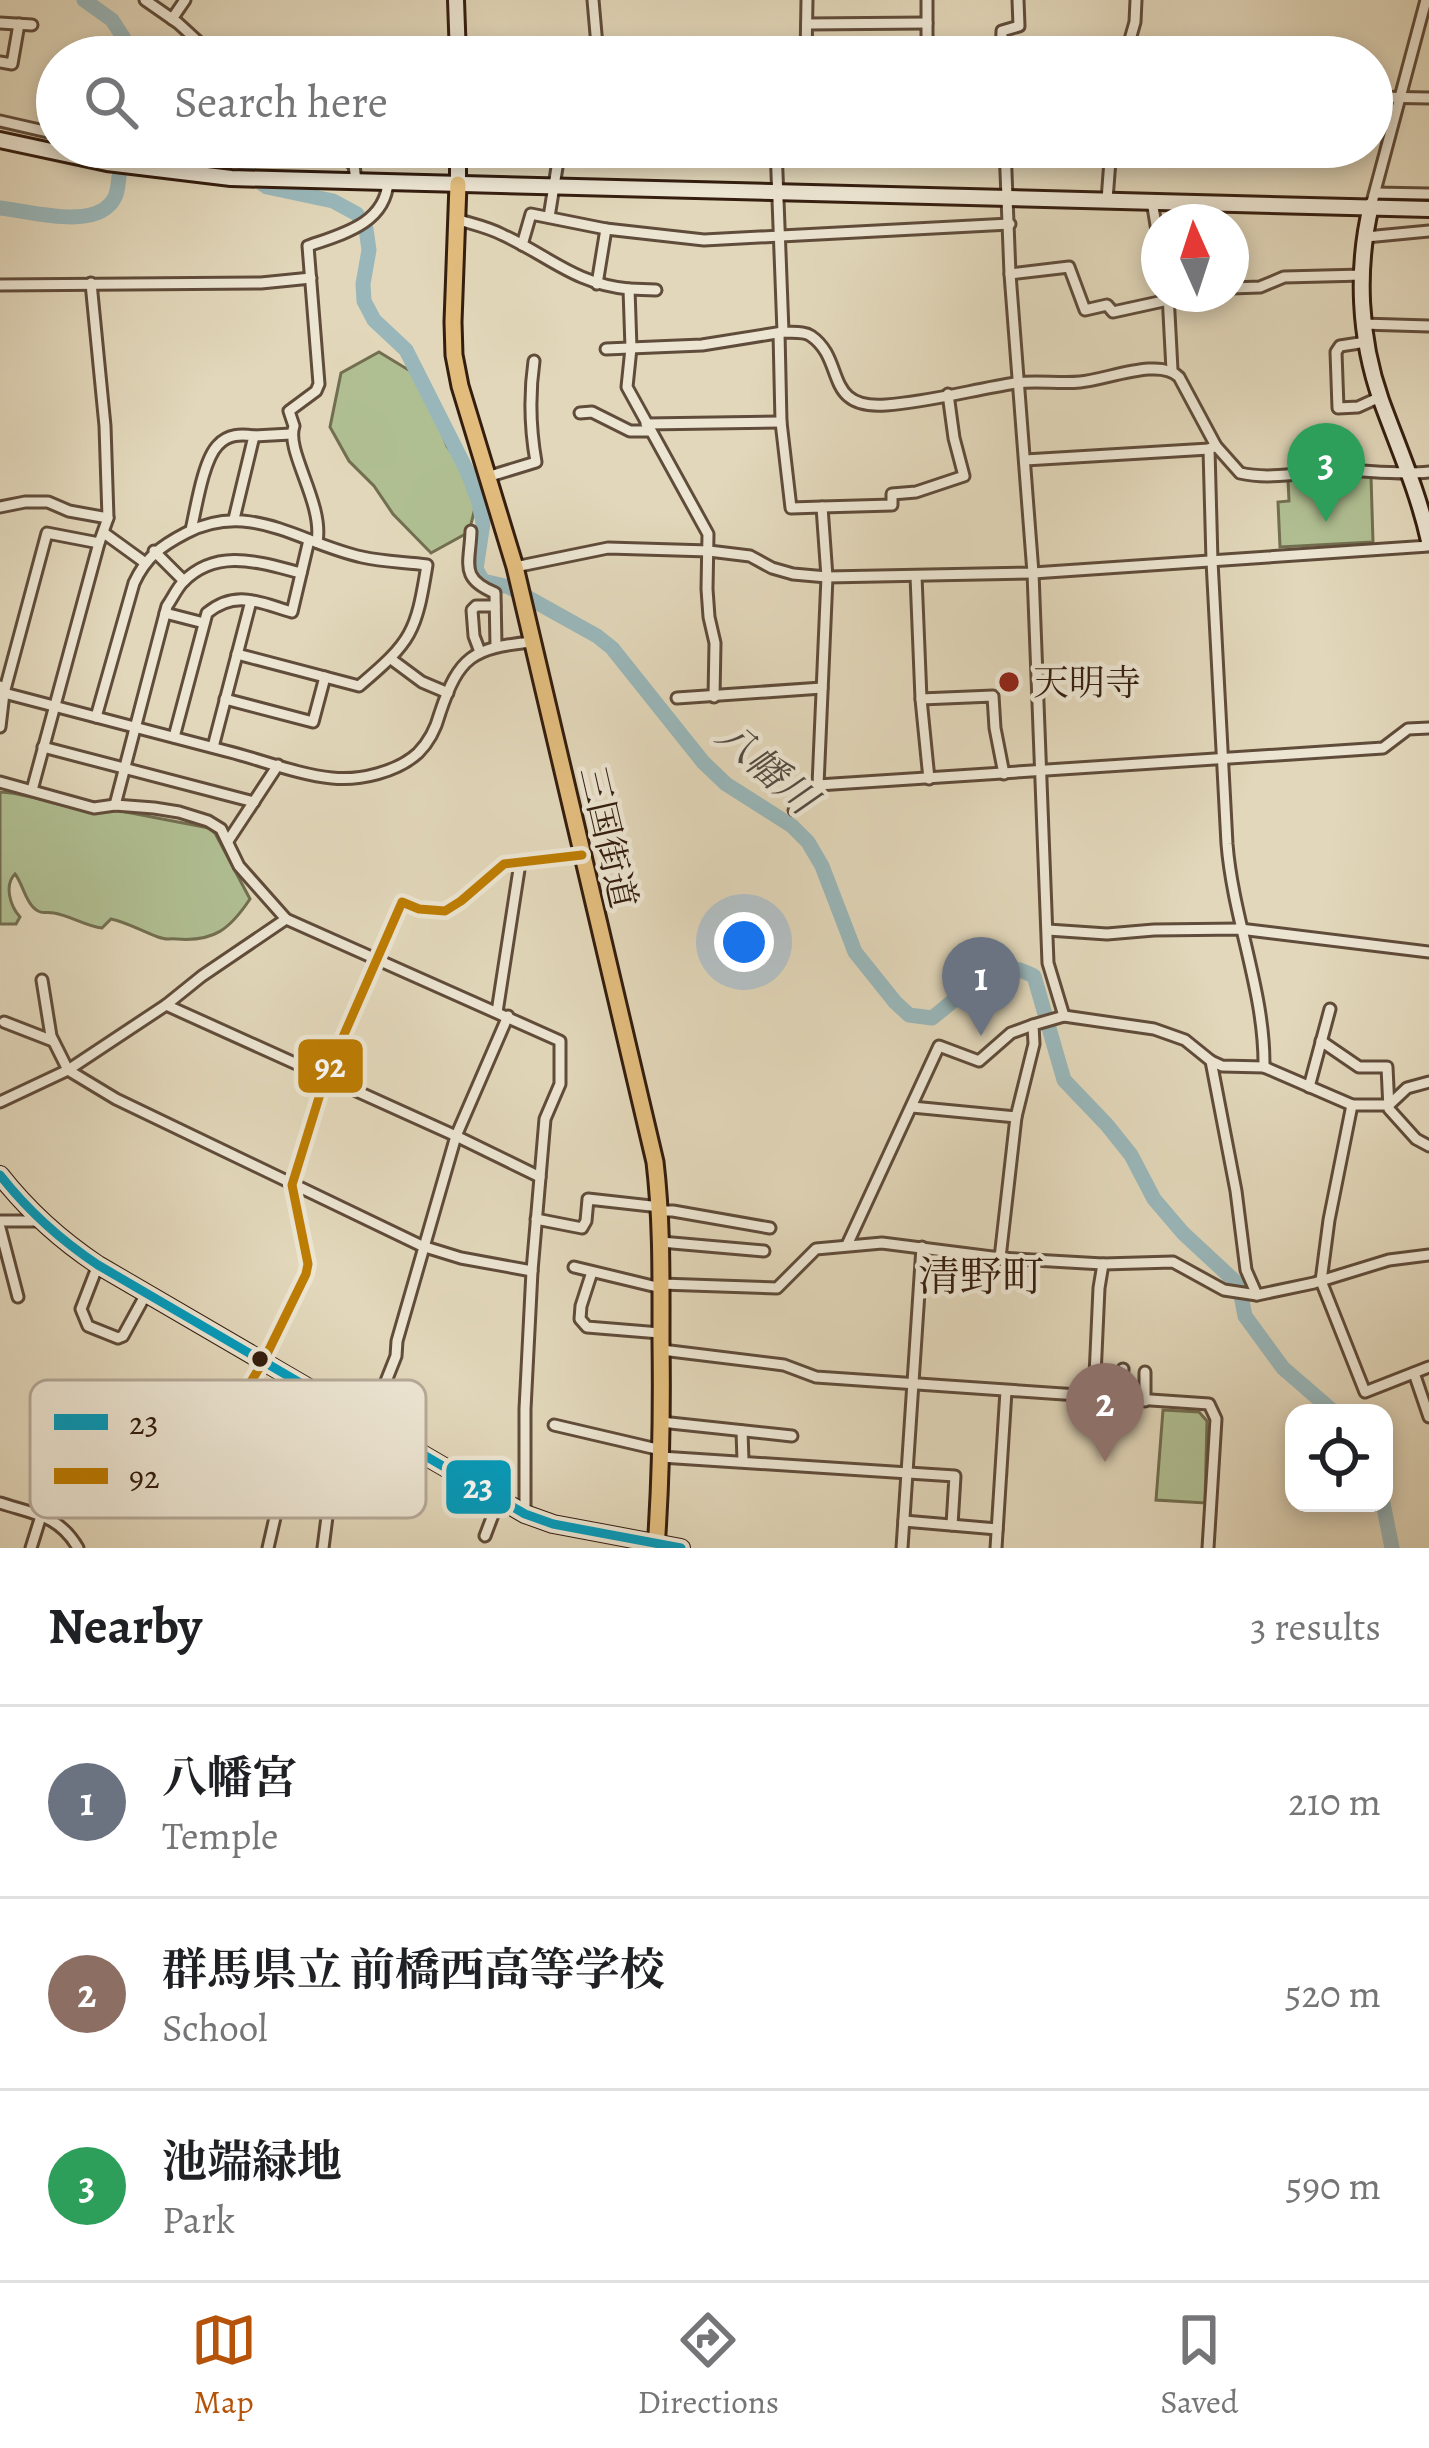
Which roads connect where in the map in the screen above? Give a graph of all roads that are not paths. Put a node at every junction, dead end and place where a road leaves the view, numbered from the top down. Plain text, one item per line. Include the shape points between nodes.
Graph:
1 (146, 0) edge
2 (185, 0) edge
3 (456, 0) edge
4 (593, 0) edge
5 (807, 0) edge
6 (927, 0) edge
7 (1018, 0) edge
8 (1136, 0) edge
9 (1426, 0) edge
10 (172, 19) junction
11 (0, 22) edge
12 (807, 23) junction
13 (927, 23) junction
14 (191, 36) edge
15 (457, 36) edge
16 (596, 36) edge
17 (807, 36) edge
18 (927, 36) edge
19 (1002, 36) edge
20 (1131, 36) edge
21 (0, 62) edge
22 (1393, 98) edge
23 (1400, 98) junction
24 (1429, 98) edge
25 (0, 121) edge
26 (1393, 124) edge
27 (36, 129) edge
28 (0, 140) edge
29 (36, 148) edge
30 (178, 168) edge
31 (354, 168) edge
32 (458, 168) edge
33 (557, 168) edge
34 (777, 168) edge
35 (1007, 168) edge
36 (1109, 168) edge
37 (1381, 168) edge
38 (356, 181) junction
39 (388, 182) junction
40 (458, 184) junction
41 (556, 187) junction
42 (779, 193) junction
43 (1429, 194) edge
44 (1009, 198) junction
45 (1107, 200) junction
46 (1373, 200) junction
47 (1152, 201) junction
48 (1220, 202) joint
49 (1152, 204) edge
50 (1429, 209) edge
51 (549, 218) junction
52 (456, 219) junction
53 (1010, 224) junction
54 (606, 229) junction
55 (1429, 231) edge
56 (780, 237) junction
57 (1366, 237) junction
58 (522, 245) junction
59 (1010, 274) junction
60 (1364, 274) junction
61 (311, 278) junction
62 (91, 283) junction
63 (598, 284) junction
64 (0, 285) edge
65 (1249, 287) edge
66 (629, 290) junction
67 (656, 290) dead end
68 (1141, 304) edge
69 (1169, 312) edge
70 (1362, 324) junction
71 (1429, 326) edge
72 (781, 333) junction
73 (1366, 342) junction
74 (631, 348) junction
75 (606, 350) dead end
76 (534, 361) dead end
77 (1172, 370) junction
78 (1019, 382) junction
79 (948, 394) junction
80 (1380, 397) junction
81 (580, 413) dead end
82 (781, 422) junction
83 (648, 427) junction
84 (291, 434) junction
85 (254, 436) junction
86 (1212, 448) junction
87 (1025, 460) junction
88 (1429, 472) edge
89 (1411, 474) junction
90 (487, 477) junction
91 (0, 507) edge
92 (822, 507) junction
93 (108, 518) junction
94 (233, 519) junction
95 (191, 530) junction
96 (471, 531) dead end
97 (101, 538) junction
98 (313, 541) junction
99 (1429, 543) edge
100 (154, 551) junction
101 (709, 551) junction
102 (1212, 561) junction
103 (144, 562) junction
104 (515, 567) junction
105 (1033, 573) junction
106 (301, 574) junction
107 (916, 576) junction
108 (827, 577) junction
109 (184, 581) junction
110 (251, 601) junction
111 (495, 606) junction
112 (165, 613) junction
113 (204, 623) junction
114 (531, 642) junction
115 (496, 646) junction
116 (480, 652) junction
117 (237, 654) junction
118 (391, 659) junction
119 (325, 677) junction
120 (822, 688) junction
121 (2, 689) edge
122 (448, 693) junction
123 (714, 697) junction
124 (677, 698) dead end
125 (225, 700) junction
126 (920, 700) junction
127 (54, 706) junction
128 (96, 717) junction
129 (0, 727) edge
130 (135, 727) junction
131 (1429, 728) edge
132 (174, 737) junction
133 (43, 747) junction
134 (213, 747) junction
135 (1223, 758) junction
136 (278, 765) junction
137 (124, 768) junction
138 (1039, 772) junction
139 (1004, 774) junction
140 (928, 779) junction
141 (0, 782) edge
142 (818, 785) junction
143 (32, 790) junction
144 (254, 802) junction
145 (115, 805) junction
146 (794, 810) dead end
147 (228, 842) junction
148 (582, 855) junction
149 (520, 863) junction
150 (286, 919) junction
151 (1240, 929) junction
152 (1048, 930) junction
153 (1429, 952) edge
154 (379, 959) junction
155 (42, 980) dead end
156 (166, 1005) junction
157 (1330, 1009) dead end
158 (502, 1014) junction
159 (1059, 1018) junction
160 (4, 1022) dead end
161 (1036, 1024) junction
162 (53, 1040) junction
163 (1321, 1041) junction
164 (1211, 1061) junction
165 (1264, 1067) junction
166 (68, 1070) junction
167 (325, 1078) junction
168 (1429, 1082) edge
169 (1309, 1087) junction
170 (0, 1102) edge
171 (1352, 1105) junction
172 (1389, 1105) junction
173 (912, 1107) junction
174 (1016, 1117) junction
175 (456, 1136) junction
176 (1429, 1146) edge
177 (0, 1174) edge
178 (540, 1177) junction
179 (292, 1185) junction
180 (660, 1209) junction
181 (536, 1219) junction
182 (39, 1221) junction
183 (0, 1225) edge
184 (770, 1228) dead end
185 (661, 1242) junction
186 (422, 1246) junction
187 (847, 1246) junction
188 (922, 1246) junction
189 (764, 1251) dead end
190 (1429, 1255) edge
191 (1000, 1258) junction
192 (1103, 1264) junction
193 (98, 1265) junction
194 (574, 1267) dead end
195 (532, 1270) junction
196 (592, 1272) junction
197 (1321, 1281) junction
198 (662, 1286) junction
199 (146, 1294) junction
200 (1258, 1295) junction
201 (18, 1297) dead end
202 (662, 1342) junction
203 (263, 1361) junction
204 (1429, 1367) edge
205 (1123, 1370) dead end
206 (1144, 1372) dead end
207 (1414, 1373) junction
208 (252, 1380) edge
209 (295, 1380) edge
210 (386, 1380) edge
211 (912, 1383) junction
212 (1006, 1391) junction
213 (1094, 1398) junction
214 (1120, 1400) junction
215 (1145, 1401) junction
216 (1429, 1417) edge
217 (662, 1422) junction
218 (554, 1425) dead end
219 (742, 1431) junction
220 (792, 1436) dead end
221 (662, 1454) junction
222 (426, 1457) edge
223 (743, 1461) junction
224 (907, 1473) junction
225 (499, 1499) junction
226 (0, 1503) edge
227 (30, 1513) edge
228 (524, 1514) junction
229 (40, 1518) edge
230 (45, 1518) edge
231 (275, 1518) edge
232 (327, 1518) edge
233 (904, 1521) junction
234 (952, 1525) junction
235 (997, 1528) junction
236 (484, 1536) dead end
237 (656, 1546) edge
238 (31, 1548) edge
239 (78, 1548) edge
240 (268, 1548) edge
241 (323, 1548) edge
242 (681, 1548) edge
243 (902, 1548) edge
244 (996, 1548) edge
245 (1208, 1548) edge

1 - 10 street
2 - 10 street
3 - 15 main road
4 - 16 street
5 - 12 street
6 - 13 street
7 - 19 street via 1018,26
8 - 20 street
9 - 23 street
10 - 14 street
11 - 21 street via 25,24 12,64
12 - 13 street
12 - 17 street
13 - 18 street
22 - 23 street
23 - 24 street
23 - 26 street
25 - 27 street
28 - 29 main road
30 - 38 main road via 231,178
31 - 38 street
32 - 40 main road, 三国街道
33 - 41 street
34 - 42 street
35 - 44 street
36 - 45 street
37 - 46 street
38 - 39 main road
39 - 40 main road
39 - 61 street via 382,209 308,246
40 - 41 main road
40 - 52 main road, 三国街道
41 - 42 main road
41 - 51 street
42 - 44 main road
42 - 56 street
43 - 46 street
44 - 45 main road
44 - 53 street
45 - 47 main road
46 - 48 main road
46 - 50 main road
46 - 57 main road
47 - 48 main road
47 - 49 street
51 - 54 street
51 - 58 street via 531,214
52 - 58 street
52 - 90 main road, 三国街道 via 454,355
53 - 56 street
53 - 59 street
54 - 56 street via 704,240
54 - 63 street
55 - 57 street
56 - 72 street
57 - 60 main road
58 - 63 street
59 - 68 street via 1069,267 1085,310
59 - 78 street
60 - 65 street via 1284,277
60 - 70 main road
61 - 62 street
61 - 84 street via 319,384 289,411
62 - 64 street
62 - 93 street
63 - 66 street
66 - 67 street
66 - 74 street
69 - 77 street
70 - 71 street
70 - 73 main road
72 - 74 street
72 - 79 street via 812,337 857,403
72 - 82 street
73 - 80 main road
73 - 80 street via 1336,352 1338,407
74 - 75 street
74 - 83 street via 627,386
76 - 90 street via 536,462
77 - 78 street
77 - 86 street
78 - 79 street
78 - 87 street
79 - 92 street via 964,476 892,494 892,505
80 - 89 main road
81 - 83 street via 630,431
82 - 83 street
82 - 92 street via 791,508
83 - 101 street via 708,534
84 - 85 street
84 - 98 street via 319,530
85 - 94 street
85 - 95 street via 219,442
86 - 87 street
86 - 89 street via 1252,476
86 - 102 street
87 - 105 street
88 - 89 street
89 - 99 main road
90 - 104 main road, 三国街道
91 - 93 street via 48,502
92 - 108 street
93 - 97 street
94 - 95 street
94 - 98 street
95 - 100 street
96 - 111 street via 468,571 495,593
97 - 103 street
97 - 121 street via 47,532
97 - 127 street
98 - 106 street
98 - 118 street via 364,558 427,565 419,613
99 - 102 street
100 - 103 street
100 - 109 street
101 - 104 street via 608,548
101 - 108 street
101 - 123 street
102 - 105 street
102 - 135 street
103 - 128 street
104 - 114 main road, 三国街道
105 - 107 street
105 - 138 street
106 - 109 street via 224,560
106 - 110 street via 292,612
107 - 108 street
107 - 126 street
108 - 120 street
109 - 112 street
110 - 113 street via 220,602
110 - 117 street
111 - 115 street
111 - 116 street via 472,610
112 - 113 street
112 - 130 street
113 - 132 street
114 - 115 street
114 - 148 main road, 三国街道
115 - 116 street
116 - 122 street
117 - 119 street
117 - 125 street
118 - 119 street via 359,686
118 - 122 street
119 - 125 street via 313,722
120 - 123 street
120 - 142 street
121 - 127 street
121 - 129 street
122 - 136 street via 429,740 391,769 331,778
123 - 124 street
125 - 134 street
126 - 139 street via 993,696
126 - 140 street
127 - 128 street
127 - 133 street
128 - 130 street
130 - 132 street
130 - 137 street
131 - 135 street via 1408,729 1383,748
132 - 134 street
133 - 137 street
133 - 143 street
134 - 136 street
135 - 138 street
135 - 151 street
136 - 144 street
137 - 144 street
137 - 145 street
138 - 139 street
138 - 152 street
139 - 140 street
140 - 142 street
141 - 143 street
142 - 146 street
143 - 145 street via 94,808
144 - 147 street
145 - 147 street via 208,821
147 - 150 street via 238,866
148 - 149 street
148 - 180 main road, 三国街道
149 - 154 street via 504,864 445,911 402,902
149 - 158 street
150 - 154 street
150 - 156 street
151 - 152 street
151 - 153 street
151 - 165 street via 1264,1031
152 - 159 street
154 - 158 street
154 - 167 street
155 - 162 street
156 - 166 street
156 - 167 street
157 - 163 street
158 - 175 street
158 - 178 street via 560,1041 560,1084 545,1119
159 - 161 street
159 - 164 street via 1154,1029
160 - 162 street
161 - 173 street via 1011,1033 979,1061 939,1046
161 - 174 street
162 - 166 street
163 - 169 street
163 - 172 street via 1359,1067 1387,1067
164 - 165 street
164 - 200 street via 1246,1270
165 - 169 street
166 - 170 street
166 - 179 street
167 - 175 street
167 - 179 street
168 - 172 street
169 - 171 street
171 - 172 street
171 - 197 street
172 - 176 street
173 - 174 street
173 - 187 street
174 - 191 street
175 - 178 street
175 - 186 street
177 - 182 main road
178 - 181 street
179 - 186 street
179 - 203 street via 308,1264
180 - 181 street via 588,1199 582,1228
180 - 184 street
180 - 185 main road, 三国街道
181 - 195 street
182 - 183 street
182 - 193 main road
183 - 201 street
185 - 189 street
185 - 198 main road, 三国街道
186 - 195 street
186 - 210 street
187 - 188 street
187 - 198 street via 816,1249 778,1288
188 - 191 street
188 - 211 street
190 - 197 street
191 - 192 street
192 - 200 street via 1173,1262 1225,1290
192 - 213 street
193 - 199 main road
193 - 199 street via 81,1309 88,1326 123,1336
194 - 196 street
195 - 228 street
196 - 198 street
196 - 202 street via 581,1306 587,1327
197 - 200 street
197 - 207 street via 1365,1392
198 - 202 main road, 三国街道
199 - 203 main road
202 - 211 street via 816,1377
202 - 217 main road, 三国街道
203 - 208 street
203 - 209 main road
204 - 207 street
205 - 214 street
206 - 215 street
207 - 216 street
211 - 212 street
211 - 224 street
212 - 213 street
212 - 235 street
213 - 214 street
214 - 215 street
215 - 245 street via 1209,1405 1216,1419
217 - 219 street
217 - 221 main road, 三国街道
218 - 221 street
219 - 220 street
219 - 223 street
221 - 223 street
221 - 237 main road, 三国街道
222 - 225 main road
223 - 224 street
224 - 233 street
224 - 234 street via 955,1476
225 - 228 main road
225 - 236 street
226 - 227 street
228 - 237 main road
229 - 238 street
230 - 239 street via 63,1526
231 - 240 street
232 - 241 street
233 - 234 street
233 - 243 street
234 - 235 street
235 - 244 street
237 - 242 main road

